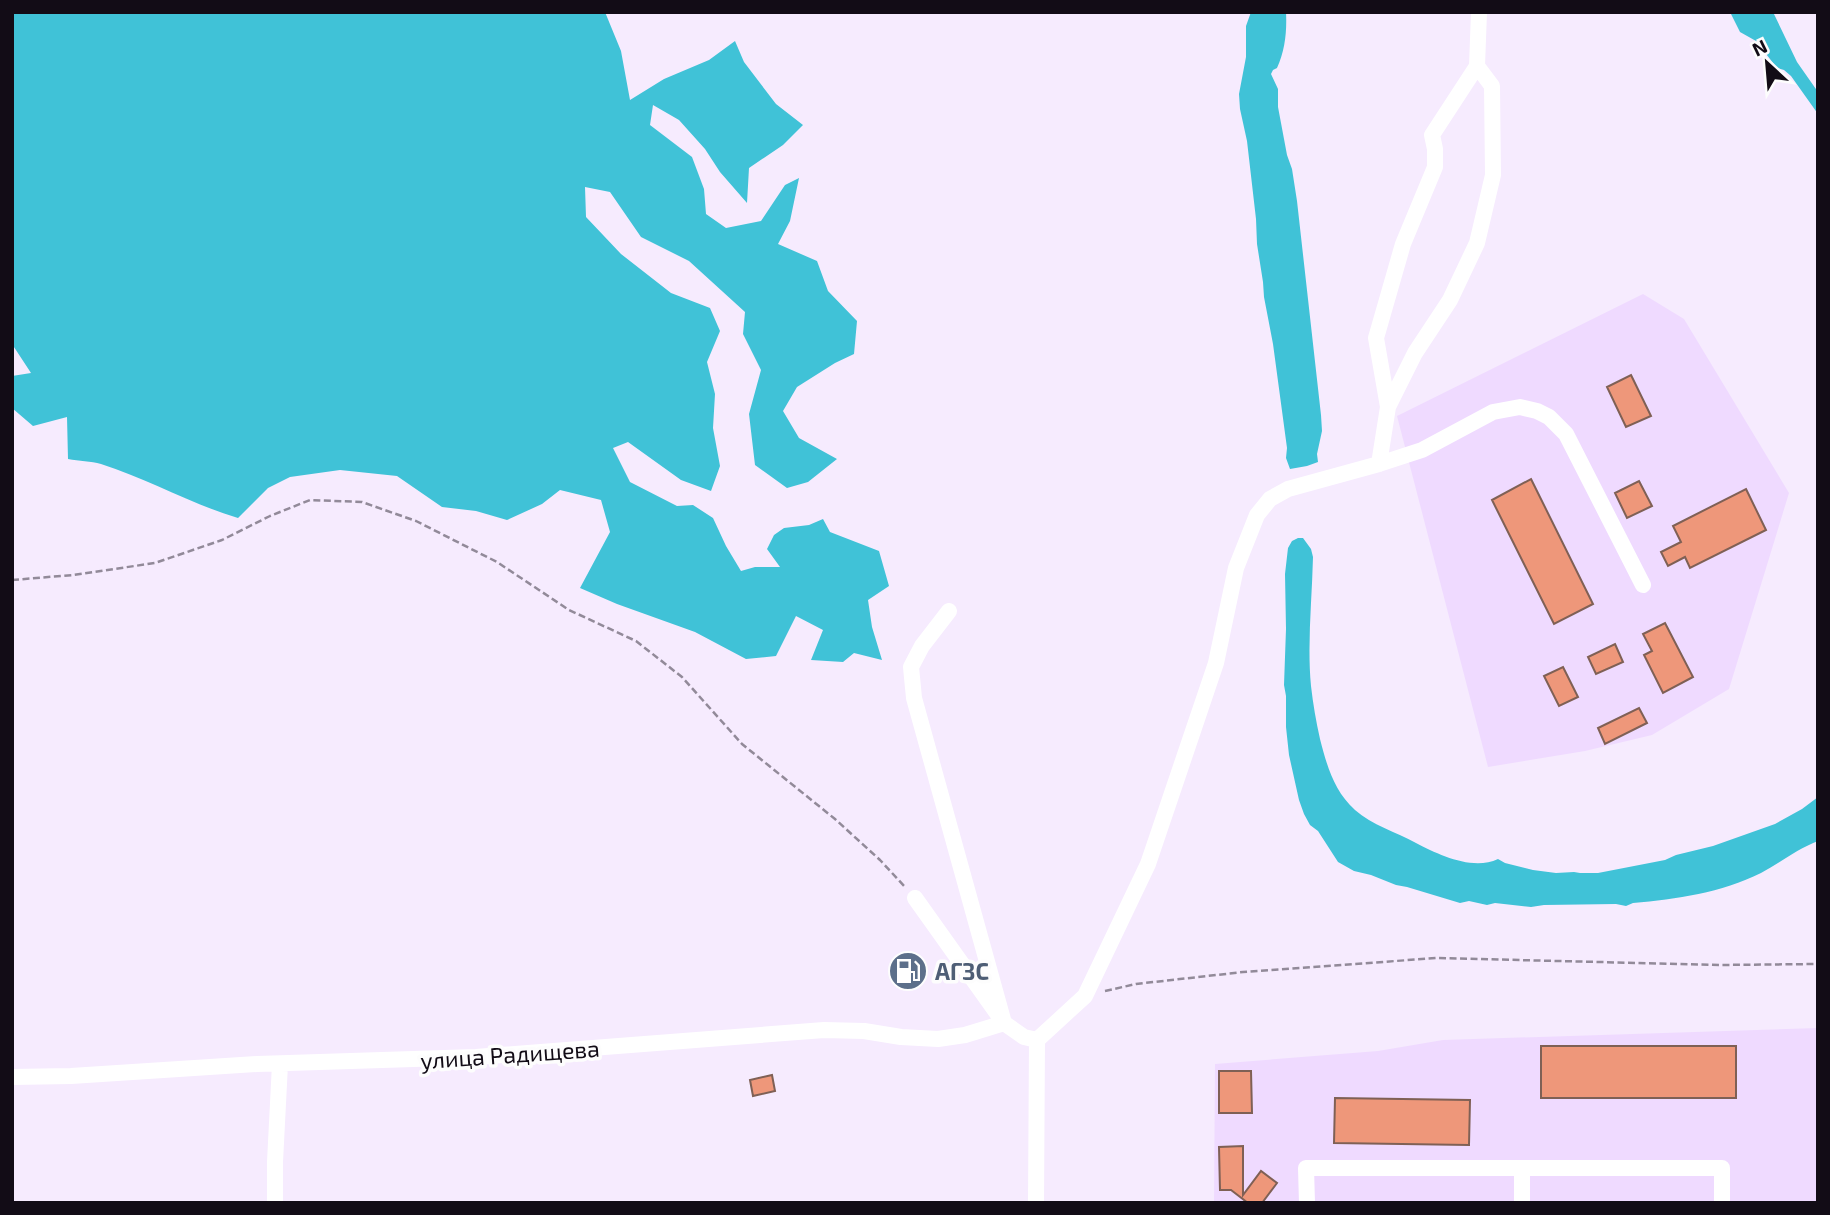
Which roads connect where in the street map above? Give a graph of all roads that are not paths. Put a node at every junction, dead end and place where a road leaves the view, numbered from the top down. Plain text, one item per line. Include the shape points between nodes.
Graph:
1 (1479, 12) edge
2 (1477, 66) junction
3 (1388, 407) junction
4 (1379, 464) junction
5 (1643, 585) dead end
6 (949, 611) dead end
7 (915, 898) road end
8 (1004, 1023) junction
9 (1037, 1040) junction
10 (280, 1064) junction
11 (12, 1077) edge
12 (1522, 1168) junction
13 (275, 1203) edge
14 (1036, 1203) edge
15 (1307, 1203) edge
16 (1522, 1203) edge
17 (1722, 1203) edge

1 - 2 street
2 - 3 street via 1432,135 1435,167 1403,244 1376,338
2 - 3 street via 1492,86 1493,175 1477,243
3 - 4 street
4 - 5 street via 1422,450 1493,412 1520,407 1536,411 1566,434
4 - 9 street via 1288,489 1270,499 1257,515 1237,568 1216,663 1148,864 1085,996
6 - 8 street via 911,667 914,698
7 - 8 street
8 - 9 street
8 - 10 street, улица Радищева via 938,1039 847,1029 476,1058
9 - 14 street
10 - 11 street, улица Радищева
10 - 13 street
12 - 15 street via 1306,1168
12 - 16 street
12 - 17 street via 1722,1168

